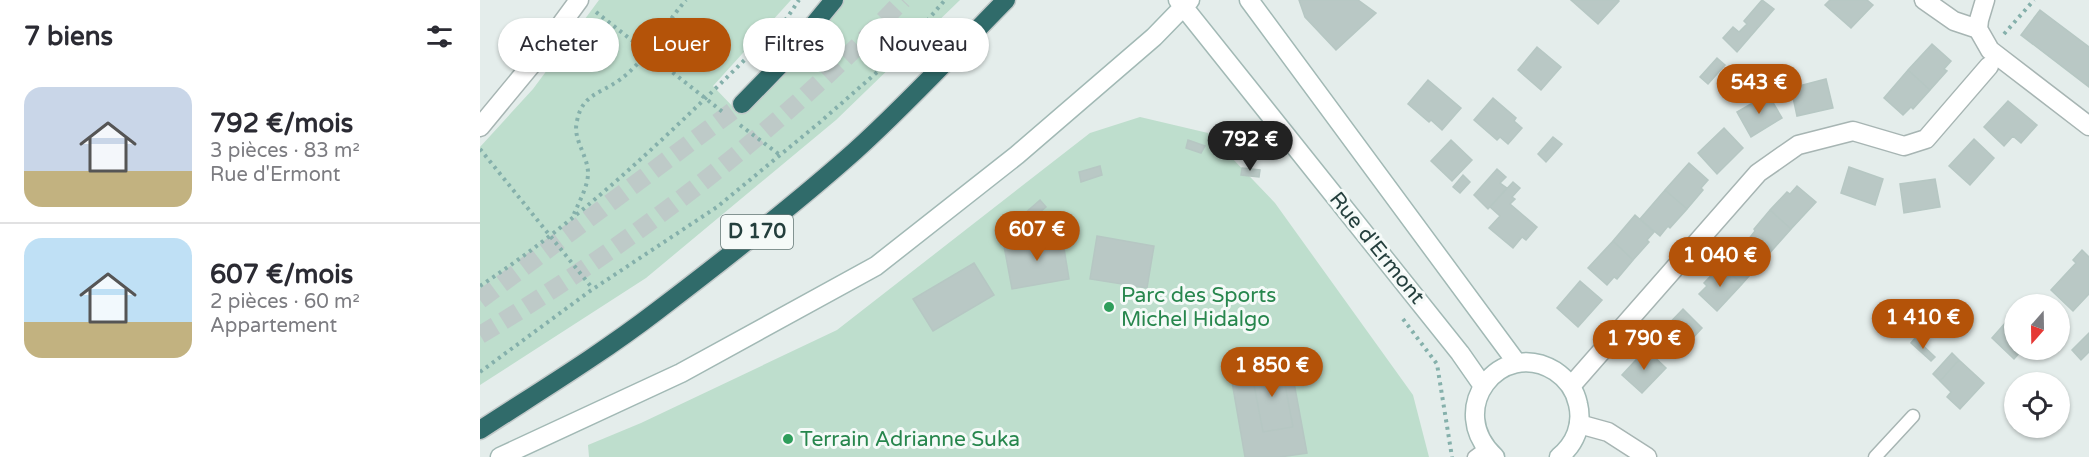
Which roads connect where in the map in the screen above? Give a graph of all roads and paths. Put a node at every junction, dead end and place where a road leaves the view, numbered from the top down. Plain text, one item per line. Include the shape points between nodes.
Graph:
1 (686, 0) edge
2 (799, 0) edge
3 (834, 0) edge
4 (945, 0) edge
5 (1006, 0) edge
6 (1250, 0) edge
7 (1924, 0) edge
8 (1985, 0) edge
9 (2034, 0) edge
10 (1184, 2) edge
11 (584, 3) edge
12 (670, 18) edge
13 (1978, 29) junction
14 (631, 40) edge
15 (1990, 58) junction
16 (631, 68) edge
17 (671, 72) edge
18 (705, 99) junction
19 (742, 104) tunnel mouth
20 (2089, 126) edge
21 (480, 127) edge
22 (480, 149) edge
23 (780, 155) junction
24 (574, 215) junction
25 (550, 235) junction
26 (480, 286) edge
27 (593, 289) junction
28 (1402, 317) dead end
29 (1517, 363) junction
30 (480, 372) edge
31 (1483, 386) junction
32 (1571, 386) junction
33 (1912, 416) dead end
34 (1579, 424) junction
35 (480, 430) edge
36 (1485, 454) edge
37 (500, 457) edge
38 (1452, 457) edge
39 (1559, 457) edge
40 (1647, 457) edge
41 (1875, 457) edge

1 - 12 path
2 - 18 path via 787,18
3 - 19 highway
4 - 23 path via 899,53
5 - 35 highway, D 170 via 855,151 766,225 656,312
6 - 29 main road, Rue d'Ermont
7 - 13 main road via 1954,21
8 - 13 main road
9 - 15 path
10 - 31 main road, Rue d'Ermont
10 - 37 main road via 1154,37 1017,155 876,266 681,373
11 - 14 path
11 - 21 main road
13 - 15 main road
15 - 20 main road
15 - 32 main road via 1926,139 1904,146 1853,131 1798,146 1758,172
16 - 24 path via 583,104 576,123 577,138 588,174
17 - 18 path
18 - 23 path
18 - 24 path via 648,154
22 - 25 path
23 - 27 path via 717,207
24 - 25 path
25 - 26 path
25 - 27 path
27 - 30 path
28 - 38 path via 1437,364
29 - 31 main road via 1492,375
29 - 32 main road via 1548,367
31 - 36 main road via 1474,418
32 - 34 main road via 1580,411
33 - 41 lane
34 - 39 main road via 1575,438
34 - 40 main road via 1608,432

